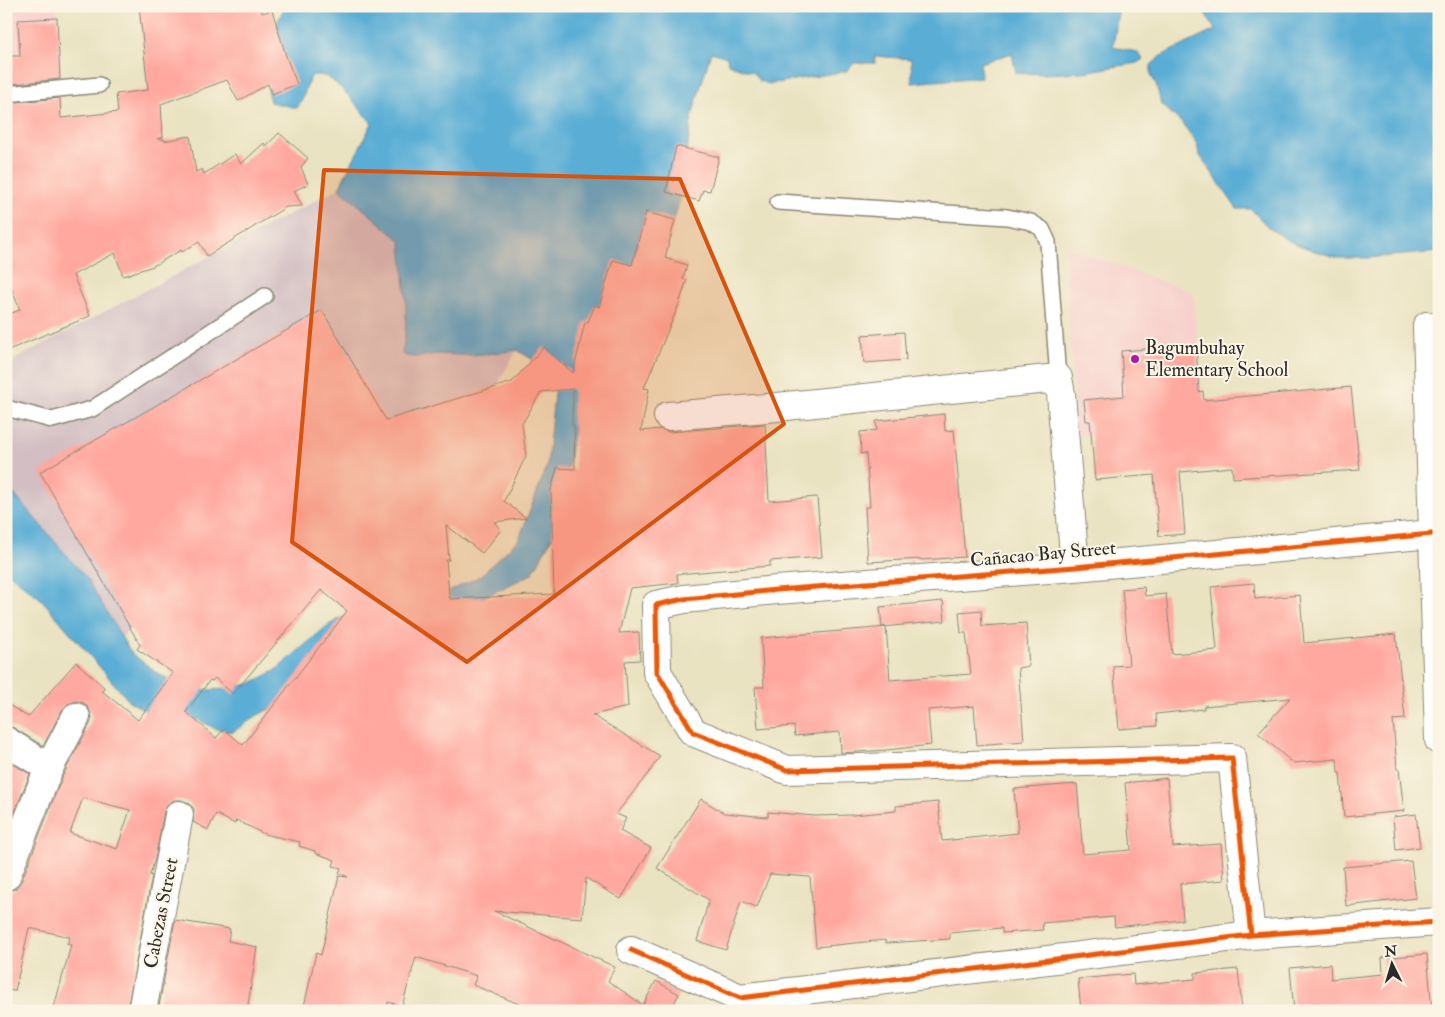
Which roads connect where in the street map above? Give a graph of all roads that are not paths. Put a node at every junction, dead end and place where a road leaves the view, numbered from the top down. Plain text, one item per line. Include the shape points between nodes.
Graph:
1 (99, 86) dead end
2 (6, 94) edge
3 (778, 202) dead end
4 (265, 296) dead end
5 (1427, 326) dead end
6 (1058, 378) junction
7 (6, 408) edge
8 (668, 416) dead end
9 (1432, 534) junction
10 (1075, 567) junction
11 (76, 717) dead end
12 (1439, 740) edge
13 (6, 741) edge
14 (49, 768) junction
15 (179, 814) dead end
16 (6, 876) edge
17 (1439, 922) edge
18 (1251, 935) junction
19 (631, 950) dead end
20 (142, 1011) edge

1 - 2 lane
3 - 6 lane via 1007,217 1031,222 1042,229 1048,242
4 - 7 lane via 92,409 52,420
5 - 9 street
6 - 8 street
6 - 10 street
9 - 10 street, Cañacao Bay Street
9 - 12 street
10 - 18 street, Cañacao Bay Street via 777,590 684,599 656,605 657,672 693,732 787,770 1232,758
11 - 14 street
13 - 14 street
14 - 16 street
15 - 20 street, Cabezas Street
17 - 18 street
18 - 19 street via 740,998

